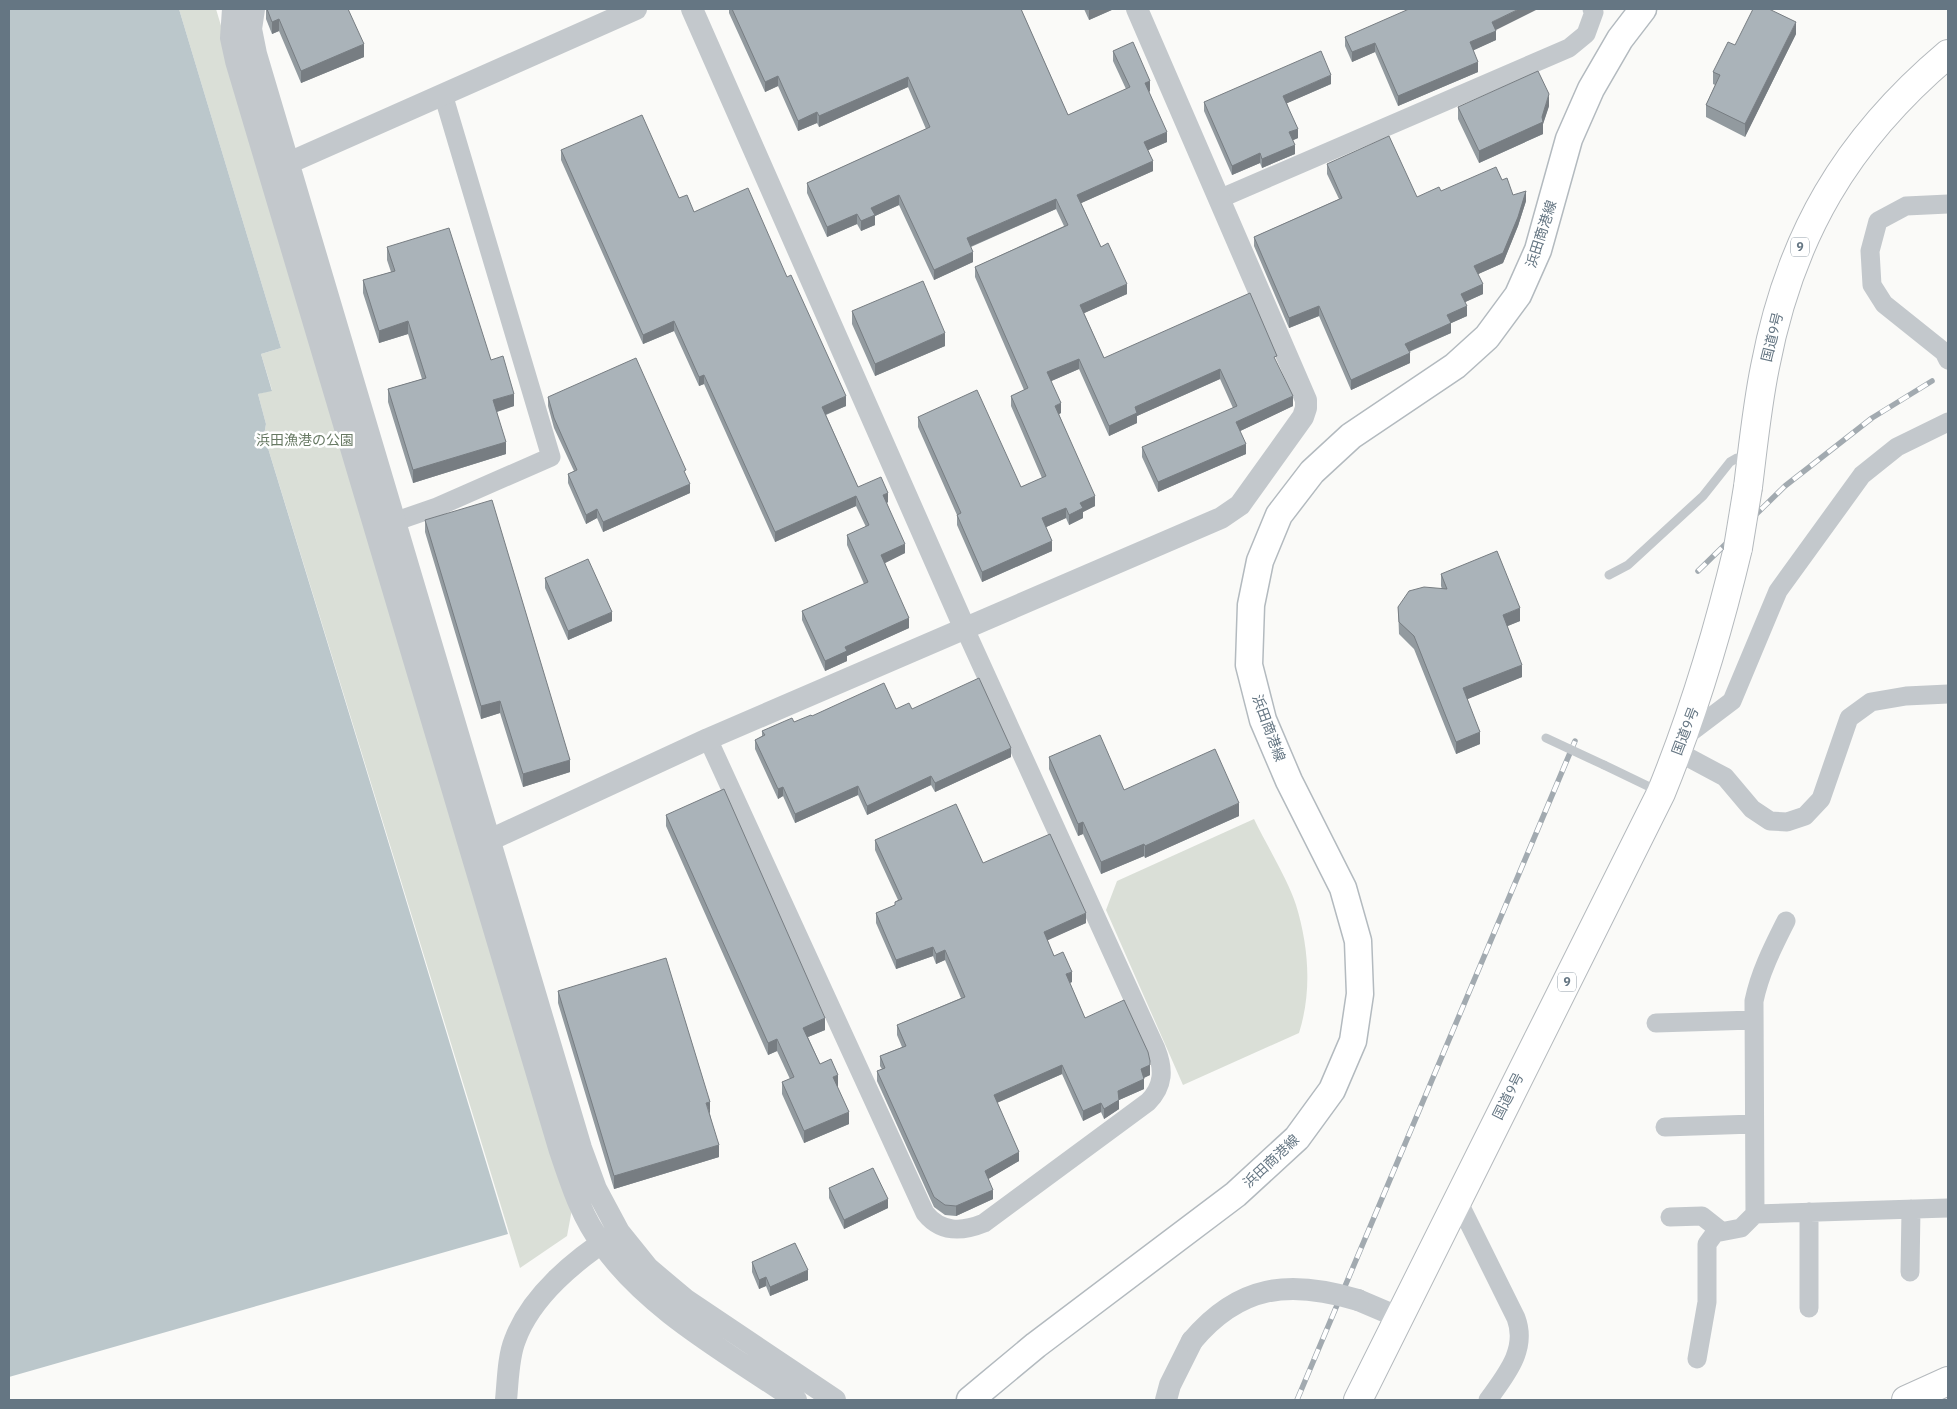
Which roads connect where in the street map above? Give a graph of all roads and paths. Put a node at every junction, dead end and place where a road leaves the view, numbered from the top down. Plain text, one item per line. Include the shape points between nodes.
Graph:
1 (233, 9) edge
2 (254, 9) edge
3 (636, 9) edge
4 (692, 9) edge
5 (1137, 9) edge
6 (1592, 9) edge
7 (1643, 9) edge
8 (1948, 54) edge
9 (443, 94) junction
10 (279, 168) junction
11 (1219, 199) junction
12 (1948, 204) edge
13 (1948, 360) edge
14 (1948, 422) edge
15 (1752, 459) junction
16 (386, 525) junction
17 (1609, 575) dead end
18 (965, 629) junction
19 (1948, 694) edge
20 (1546, 738) dead end
21 (708, 739) junction
22 (1680, 745) junction
23 (1661, 792) junction
24 (481, 844) junction
25 (1786, 921) dead end
26 (1754, 1020) junction
27 (1656, 1023) dead end
28 (1754, 1124) junction
29 (1665, 1126) dead end
30 (1457, 1199) junction
31 (1948, 1208) edge
32 (1911, 1209) junction
33 (1809, 1212) junction
34 (1755, 1214) junction
35 (1670, 1217) dead end
36 (1721, 1231) junction
37 (610, 1238) junction
38 (1910, 1272) dead end
39 (1810, 1308) dead end
40 (1398, 1317) junction
41 (1697, 1358) dead end
42 (1948, 1381) edge
43 (506, 1400) edge
44 (796, 1400) edge
45 (835, 1400) edge
46 (970, 1400) edge
47 (1166, 1400) edge
48 (1358, 1400) edge
49 (1488, 1400) edge
50 (1906, 1400) edge

1 - 10 street via 231,38
2 - 10 street via 251,29
3 - 9 street
4 - 18 street
5 - 11 street
6 - 11 street via 1594,12 1586,34 1569,48
7 - 46 main road, 浜田商港線 via 1601,72 1569,139 1538,250 1518,295 1487,337 1455,366 1351,436 1312,472 1279,515 1260,561 1250,605 1249,665 1260,710 1289,781 1343,888 1358,941 1360,994 1353,1041 1332,1090 1297,1138 1236,1194 1036,1345
8 - 15 highway, 国道9号 / 9 via 1873,127 1834,180 1818,210 1791,270 1774,328
9 - 10 street
9 - 16 street via 551,457 437,507
10 - 16 street
11 - 18 street via 1306,400 1303,417 1240,505 1221,518
12 - 13 street via 1906,206 1878,221 1870,251 1872,285 1884,304 1944,352
14 - 22 street via 1898,447 1862,475 1778,591 1732,702
15 - 17 lane via 1737,458 1730,462 1696,502 1628,565
15 - 22 highway, 国道9号 / 9, bridge via 1738,548 1717,635
16 - 24 street
18 - 21 street
18 - 21 street via 1156,1049 1162,1075 1156,1094 1148,1102 984,1223 951,1230 931,1221 925,1213
19 - 22 street via 1871,702 1849,718 1822,799 1806,816 1787,822 1770,821 1752,809 1725,777
20 - 23 lane, bridge
21 - 24 street
22 - 23 highway, 国道9号 / 9
23 - 30 highway, 国道9号 / 9
24 - 37 street
25 - 26 street via 1757,983
26 - 27 street
26 - 28 street
28 - 29 street
28 - 34 street
30 - 40 highway, 国道9号 / 9
30 - 49 street via 1516,1318 1520,1335 1510,1369
31 - 32 street
32 - 33 street
32 - 38 street
33 - 34 street
33 - 39 street
34 - 36 street via 1742,1228
35 - 36 street via 1702,1216
36 - 41 street via 1711,1237 1708,1244 1707,1302
37 - 43 street via 560,1276 538,1299 515,1340
37 - 44 street via 629,1278 663,1308
37 - 45 street via 686,1300
40 - 47 street, bridge via 1333,1293 1304,1290 1260,1292 1224,1309 1192,1341
40 - 48 highway, 国道9号 / 9
42 - 50 highway

